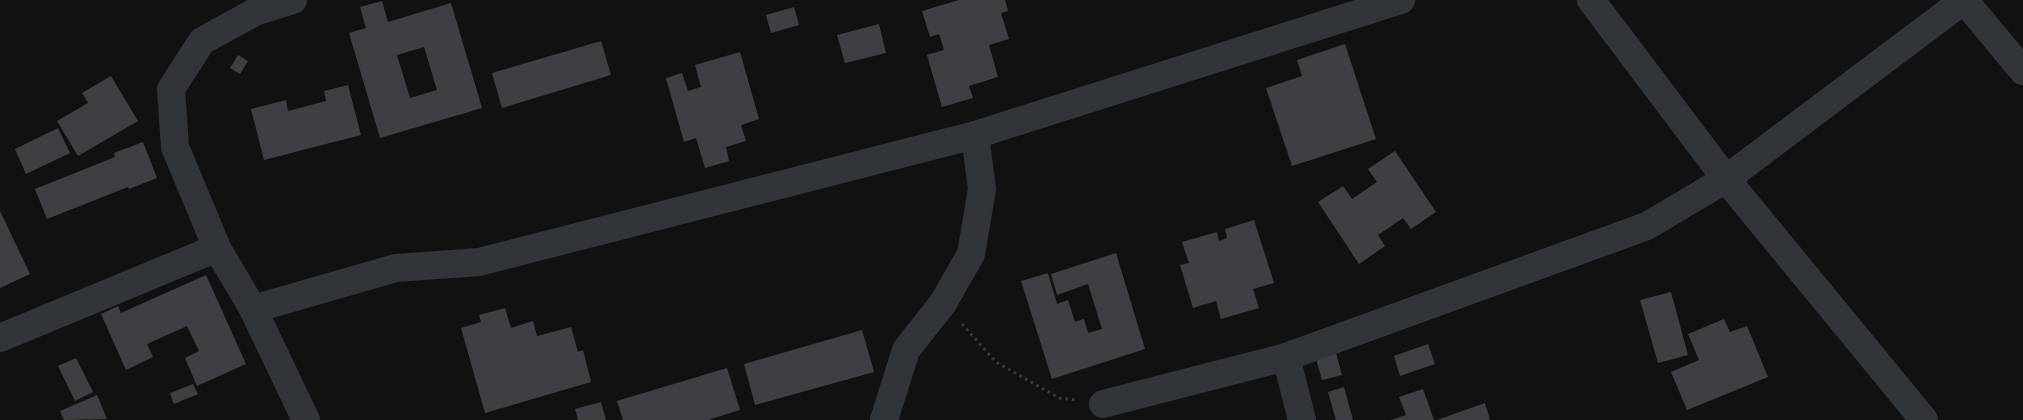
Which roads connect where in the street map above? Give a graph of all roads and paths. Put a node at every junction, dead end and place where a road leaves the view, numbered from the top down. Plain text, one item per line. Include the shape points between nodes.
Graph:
1 (292, 0) edge
2 (1401, 0) edge
3 (1591, 0) edge
4 (2023, 71) edge
5 (976, 135) junction
6 (1726, 179) junction
7 (217, 248) junction
8 (943, 303) junction
9 (253, 309) junction
10 (0, 338) edge
11 (1286, 357) junction
12 (1103, 404) joint
13 (306, 420) edge
14 (884, 420) edge
15 (1302, 420) edge
16 (1924, 420) edge

1 - 7 street via 255,12 202,42 171,89 175,147
2 - 5 street
3 - 6 street
4 - 6 street via 1964,0
5 - 8 street via 982,189 971,254
5 - 9 street via 479,262 396,268
6 - 11 street via 1648,226
6 - 16 street
7 - 9 street
7 - 10 street
8 - 12 path via 996,362 1059,398
8 - 14 street via 906,350
9 - 13 street
11 - 12 street
11 - 15 street

